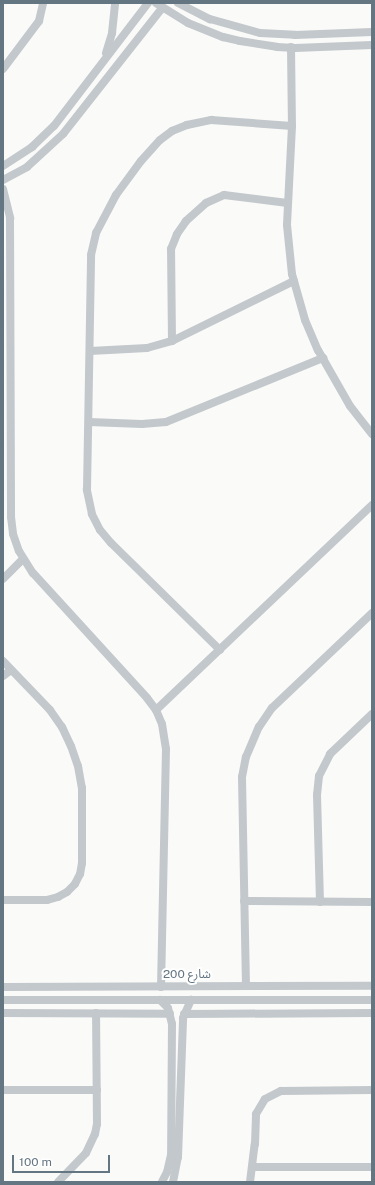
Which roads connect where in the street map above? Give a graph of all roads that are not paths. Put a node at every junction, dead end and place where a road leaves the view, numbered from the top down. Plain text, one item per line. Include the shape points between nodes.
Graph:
1 (42, 3) edge
2 (115, 3) edge
3 (148, 3) edge
4 (178, 3) edge
5 (159, 5) edge
6 (372, 32) edge
7 (372, 45) edge
8 (291, 47) junction
9 (102, 62) junction
10 (3, 68) edge
11 (292, 126) junction
12 (3, 166) edge
13 (3, 180) edge
14 (3, 189) edge
15 (288, 203) junction
16 (294, 281) junction
17 (172, 342) junction
18 (90, 351) junction
19 (323, 358) junction
20 (89, 422) junction
21 (372, 434) edge
22 (372, 505) edge
23 (23, 559) junction
24 (3, 579) edge
25 (372, 613) edge
26 (220, 650) junction
27 (3, 661) edge
28 (11, 670) junction
29 (3, 676) edge
30 (156, 710) junction
31 (372, 714) edge
32 (3, 900) edge
33 (244, 901) junction
34 (320, 902) junction
35 (372, 902) edge
36 (246, 986) junction
37 (372, 986) edge
38 (3, 987) edge
39 (161, 987) junction
40 (3, 1000) edge
41 (160, 1000) junction
42 (191, 1000) junction
43 (372, 1000) edge
44 (3, 1013) edge
45 (96, 1013) junction
46 (372, 1013) edge
47 (170, 1014) junction
48 (184, 1014) junction
49 (3, 1090) edge
50 (97, 1090) junction
51 (372, 1090) edge
52 (253, 1167) junction
53 (372, 1167) edge
54 (58, 1182) edge
55 (162, 1182) edge
56 (172, 1182) edge
57 (250, 1182) edge

1 - 10 street via 39,20
2 - 9 street via 112,33
3 - 9 street
4 - 6 street via 215,21 260,33 295,35
5 - 8 street via 188,23 223,37 258,45
5 - 13 street via 60,138 28,167
7 - 8 street
8 - 11 street
9 - 12 street via 43,137
11 - 15 street
11 - 18 street via 219,120 195,122 166,136 141,161 116,194 96,233 92,255
14 - 23 street via 10,218 11,517 15,539
15 - 16 street via 288,241
15 - 17 street via 224,195 210,200 186,221 171,249
16 - 17 street
16 - 19 street via 305,320
17 - 18 street via 147,348
18 - 20 street
19 - 20 street via 166,422
19 - 21 street via 350,406
20 - 26 street via 88,497 92,514 100,530
22 - 26 street
23 - 24 street
23 - 30 street
25 - 33 street via 272,708 249,747 242,778
26 - 30 street
27 - 28 street
28 - 29 street
28 - 32 street via 56,718 75,756 82,788 82,863 75,884 58,897 42,900
30 - 39 street via 165,732 166,749
31 - 34 street via 330,754 319,776 317,788
33 - 34 street
33 - 36 street
34 - 35 street
36 - 37 street, شارع 200
36 - 39 street, شارع 200
38 - 39 street, شارع 200
40 - 41 street, شارع 200
41 - 42 street, شارع 200
41 - 47 street
42 - 43 street, شارع 200
42 - 48 street
44 - 45 street
45 - 47 street
45 - 50 street
46 - 48 street
47 - 55 street via 171,1155
48 - 56 street via 178,1157
49 - 50 street
50 - 54 street via 97,1124 92,1144
51 - 52 street via 290,1090 272,1094 259,1106 256,1114
52 - 53 street
52 - 57 street

